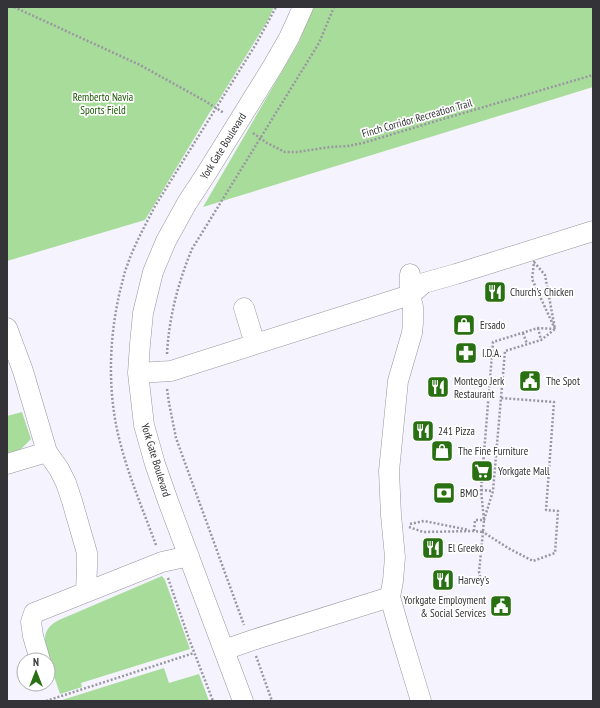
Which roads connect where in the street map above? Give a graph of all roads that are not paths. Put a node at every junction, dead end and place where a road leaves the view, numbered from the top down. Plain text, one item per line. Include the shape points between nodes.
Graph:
1 (303, 7) edge
2 (593, 231) edge
3 (410, 274) dead end
4 (410, 295) junction
5 (244, 308) dead end
6 (7, 328) edge
7 (255, 344) junction
8 (138, 373) junction
9 (47, 452) junction
10 (7, 464) edge
11 (189, 556) junction
12 (86, 592) junction
13 (390, 597) junction
14 (224, 650) junction
15 (38, 652) edge
16 (243, 701) edge
17 (421, 701) edge

1 - 8 street, York Gate Boulevard via 273,66 166,241 153,272 143,313
2 - 4 street via 424,283
3 - 4 street
4 - 7 street
4 - 13 street via 413,307 412,332 398,381 389,471 395,558
5 - 7 street
6 - 9 street via 23,371
7 - 8 street via 171,371
8 - 11 street, York Gate Boulevard via 144,425 153,458
9 - 10 street
9 - 12 street via 66,483 87,553
11 - 12 street via 162,562
11 - 14 street, York Gate Boulevard
12 - 15 street via 34,613 31,622
13 - 14 street
13 - 17 street
14 - 16 street, York Gate Boulevard

